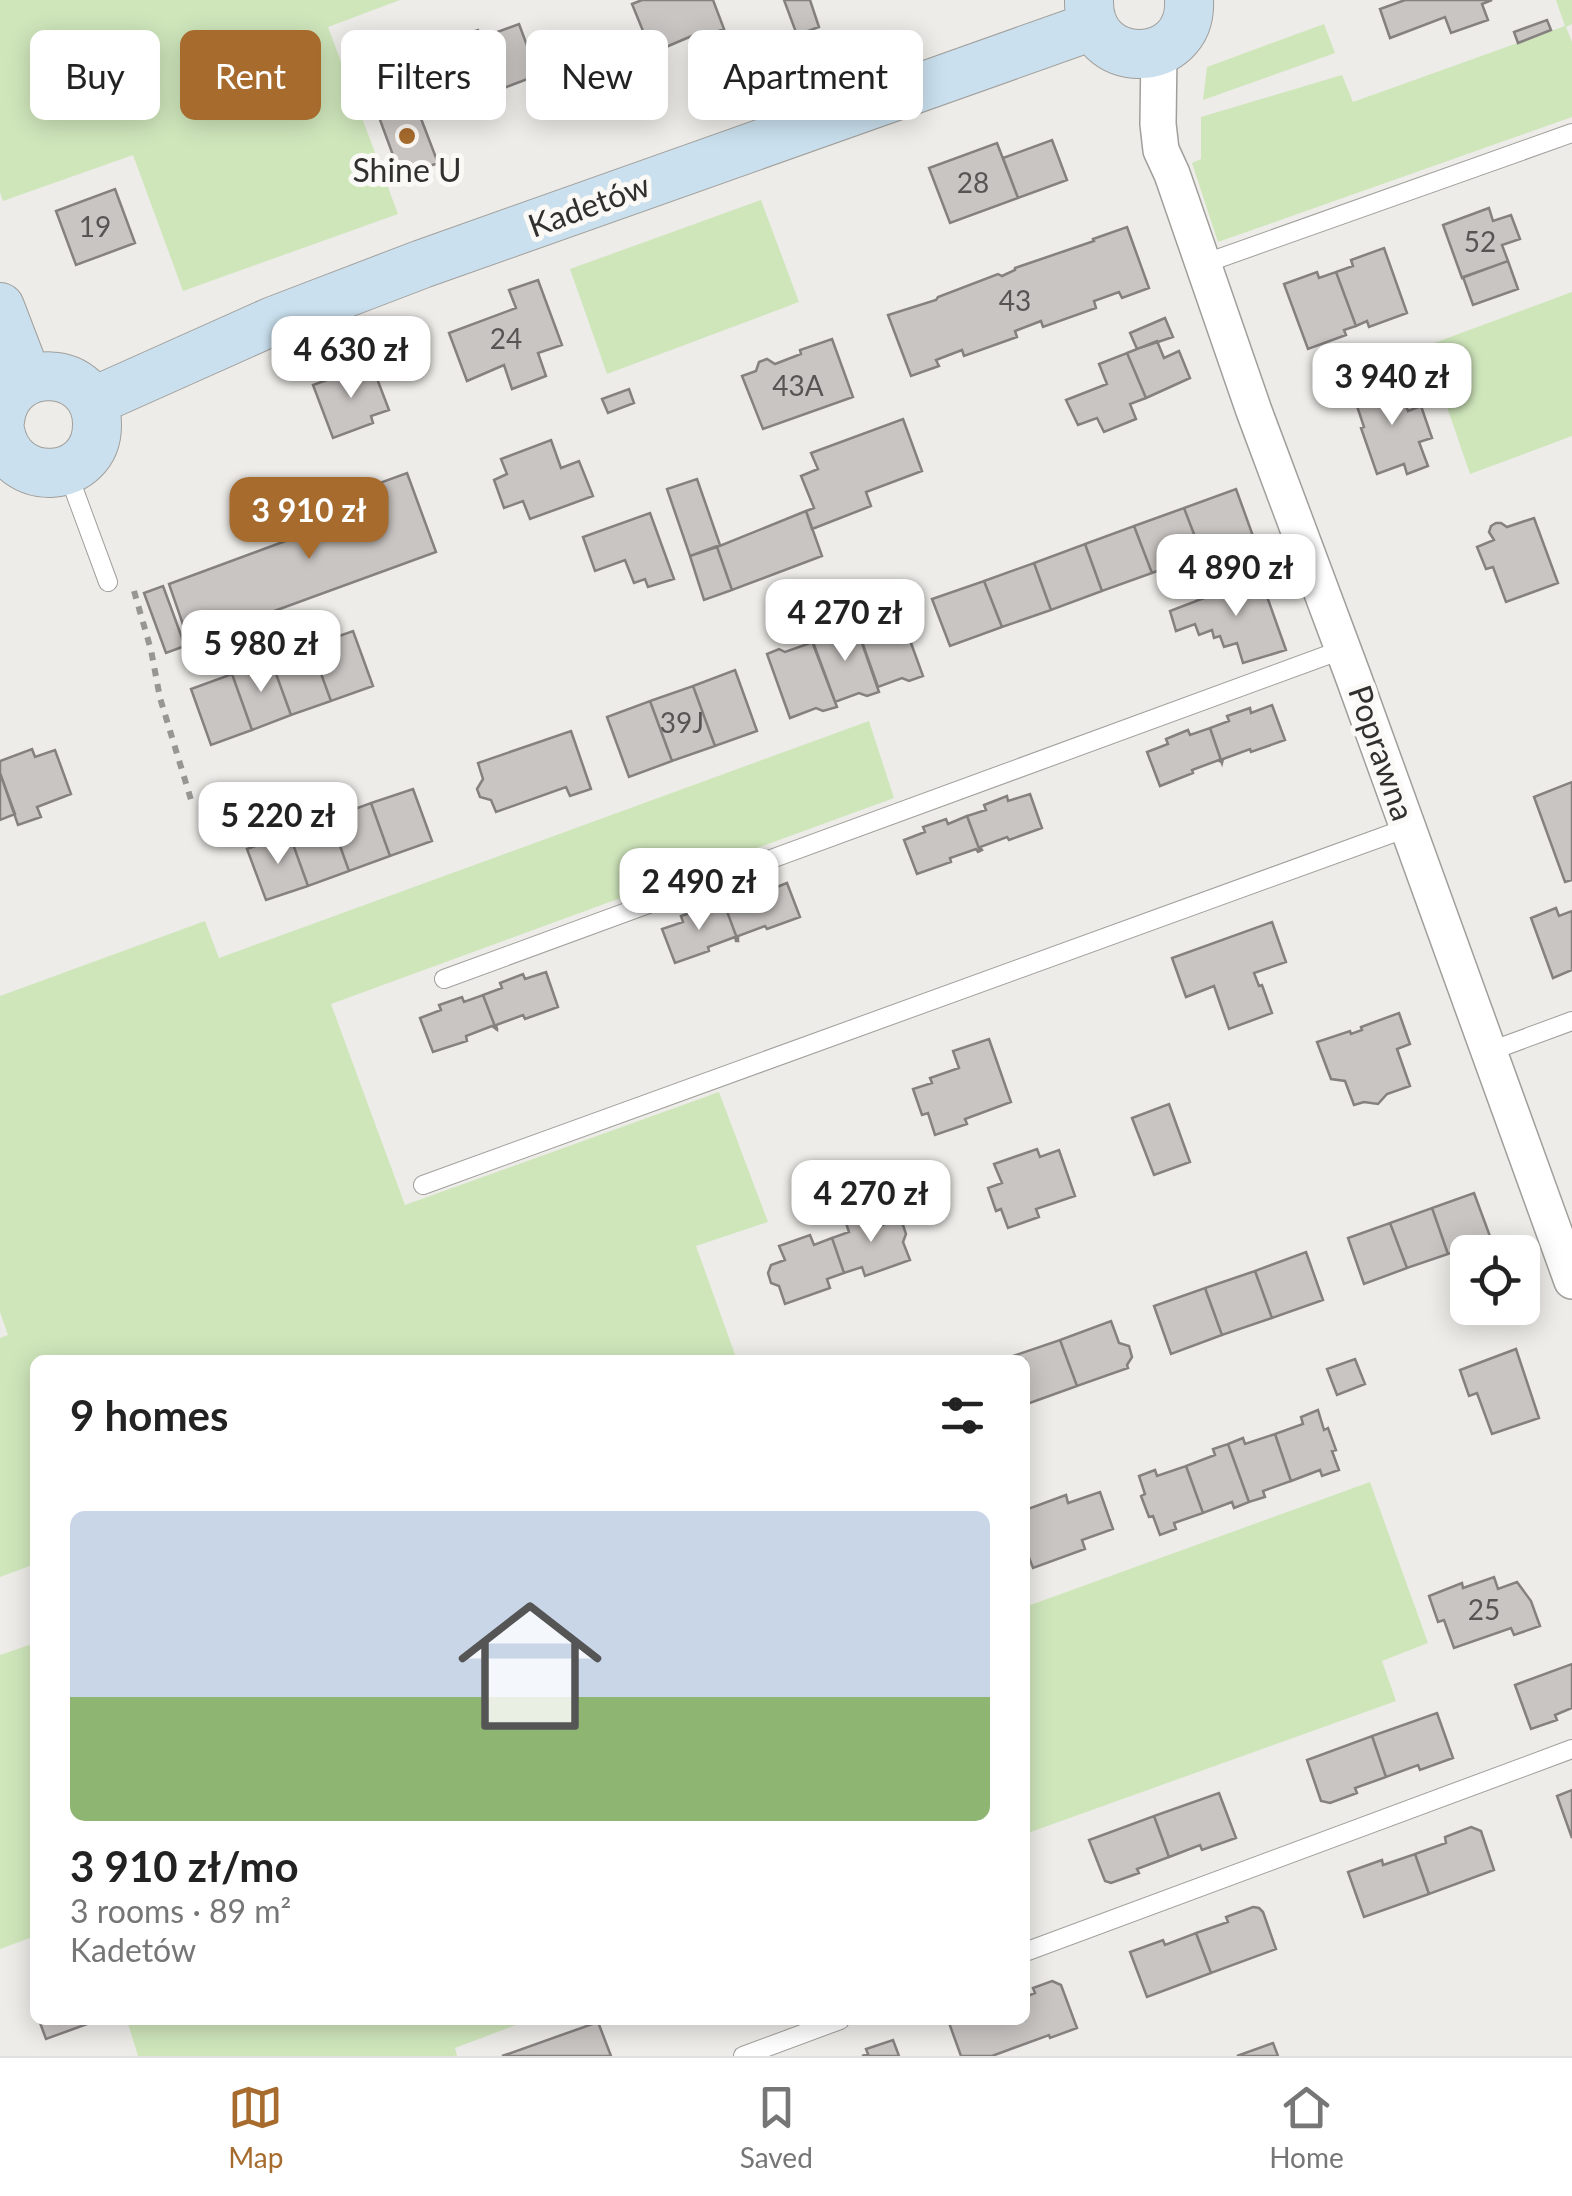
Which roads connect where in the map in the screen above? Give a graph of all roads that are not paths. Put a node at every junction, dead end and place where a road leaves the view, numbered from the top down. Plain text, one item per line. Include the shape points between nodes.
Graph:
1 (1188, 0) edge
2 (1091, 13) edge
3 (1158, 52) junction
4 (1572, 132) edge
5 (1203, 264) junction
6 (0, 307) edge
7 (28, 380) junction
8 (92, 402) junction
9 (0, 433) edge
10 (66, 471) junction
11 (108, 582) dead end
12 (1344, 649) junction
13 (1407, 828) junction
14 (444, 980) dead end
15 (1572, 1021) edge
16 (1488, 1052) junction
17 (423, 1185) dead end
18 (1572, 1280) edge
19 (1572, 1749) edge
20 (1030, 1950) edge
21 (827, 2025) edge
22 (743, 2056) edge

1 - 3 street via 1184,27
2 - 3 street via 1105,42 1120,52
2 - 8 street, Kadetów via 273,321
3 - 5 street, Poprawna via 1161,150
4 - 5 lane
5 - 12 street, Poprawna
6 - 7 street
7 - 8 street via 64,378
7 - 9 street via 7,398
8 - 10 street via 95,442
9 - 10 street via 21,465 35,472
10 - 11 lane
12 - 13 street, Poprawna
12 - 14 lane
13 - 16 street, Poprawna
13 - 17 lane
15 - 16 lane
16 - 18 street, Poprawna
19 - 20 lane
21 - 22 lane

